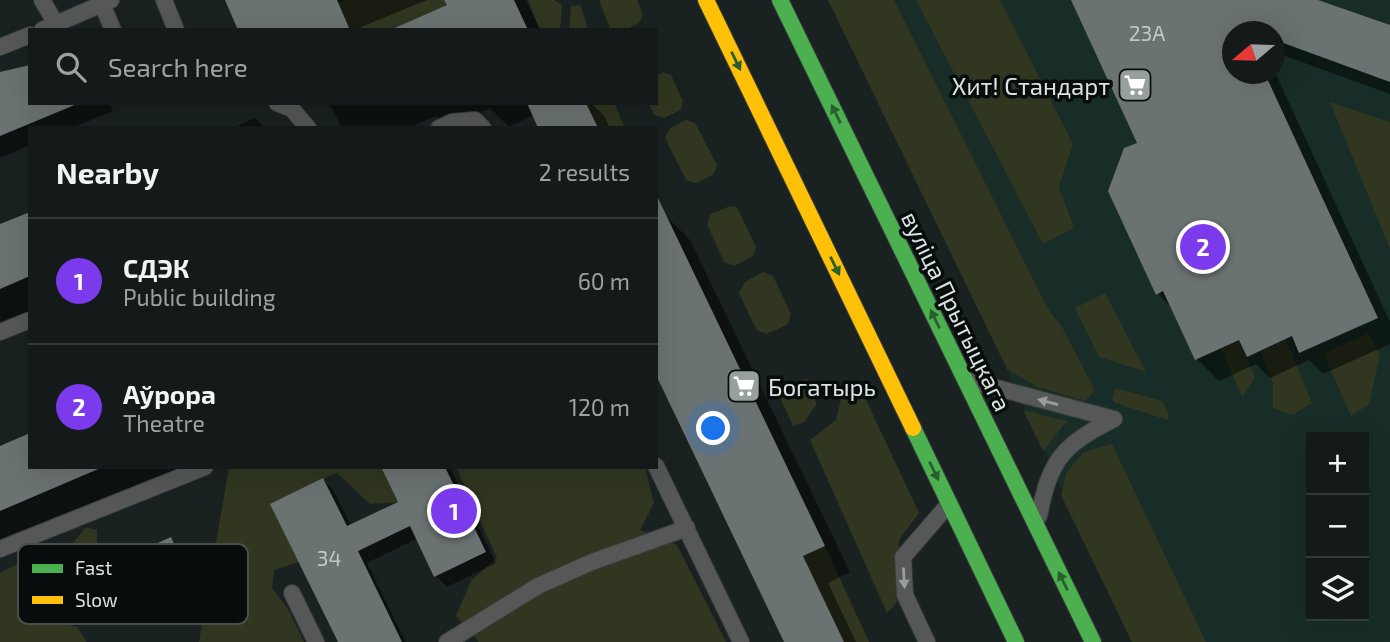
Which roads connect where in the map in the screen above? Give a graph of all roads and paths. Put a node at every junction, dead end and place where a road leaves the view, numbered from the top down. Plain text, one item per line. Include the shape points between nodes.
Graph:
1 (42, 0) edge
2 (164, 0) edge
3 (706, 0) edge
4 (780, 0) edge
5 (107, 2) edge
6 (49, 27) edge
7 (113, 28) edge
8 (175, 28) edge
9 (28, 36) edge
10 (0, 47) edge
11 (282, 105) edge
12 (306, 126) edge
13 (443, 126) edge
14 (481, 126) edge
15 (28, 321) edge
16 (0, 332) edge
17 (965, 380) junction
18 (200, 469) edge
19 (658, 469) edge
20 (949, 503) junction
21 (1037, 527) junction
22 (687, 528) junction
23 (0, 549) edge
24 (292, 593) dead end
25 (316, 642) edge
26 (447, 642) edge
27 (741, 642) edge
28 (927, 642) edge
29 (1016, 642) edge
30 (1093, 642) edge

1 - 6 lane
2 - 8 lane
3 -> 20 main road
17 -> 4 main road, вуліца Прытыцкага
5 - 6 lane
5 - 7 lane
9 - 10 lane
11 - 12 lane via 292,109
13 - 14 lane via 475,120
15 - 16 lane
17 - 21 main road, вуліца Прытыцкага
21 -> 17 lane via 1044,488 1056,461 1080,436 1114,419
18 - 23 lane
19 - 22 lane
20 -> 28 lane via 903,557 905,595
20 - 29 main road
30 -> 21 main road, вуліца Прытыцкага
22 - 26 lane via 538,586
22 - 27 lane
24 - 25 lane

